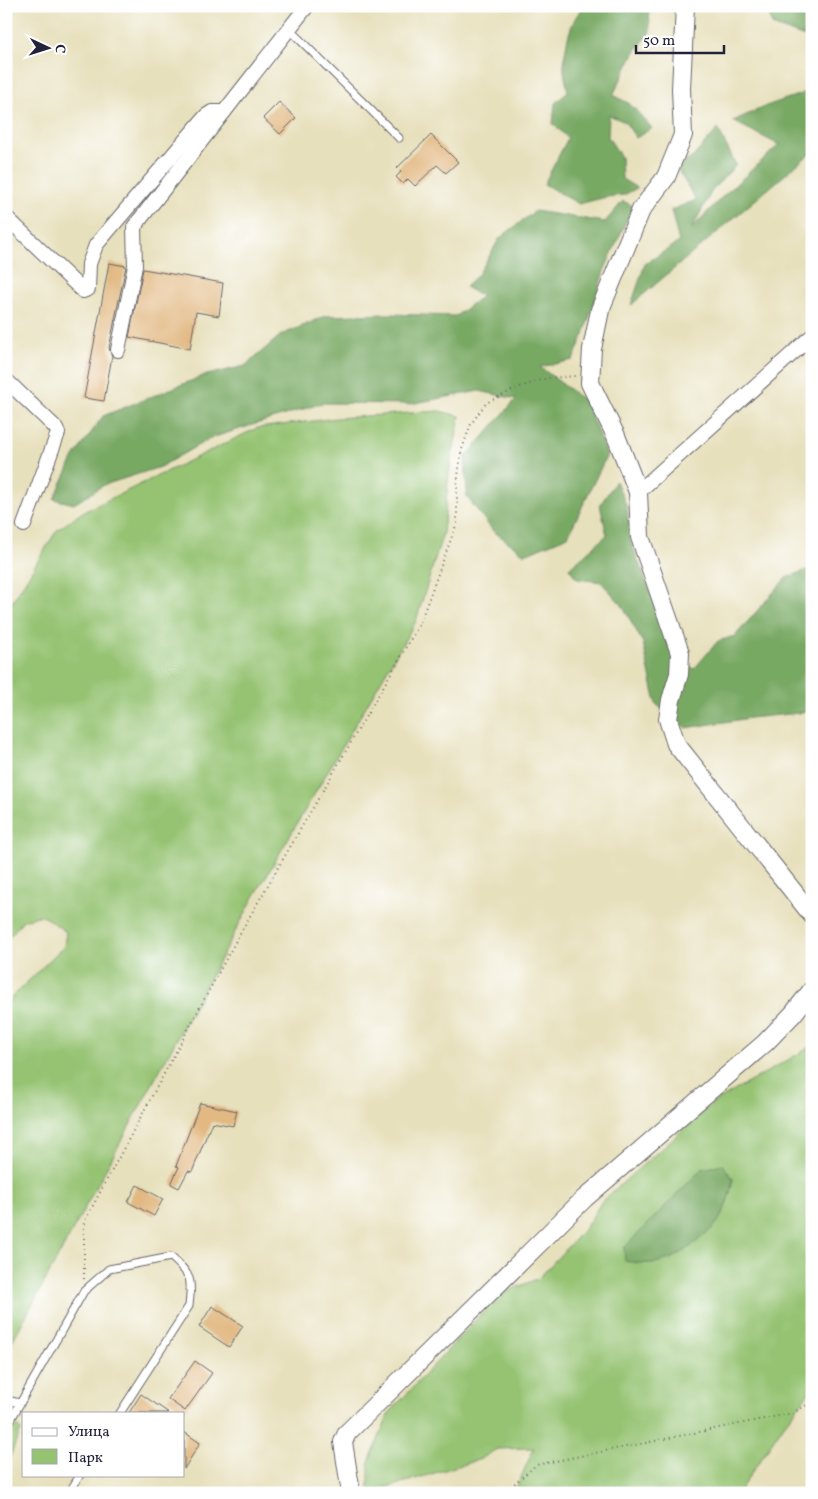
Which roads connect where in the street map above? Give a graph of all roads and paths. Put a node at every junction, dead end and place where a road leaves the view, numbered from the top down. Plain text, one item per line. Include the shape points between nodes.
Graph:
1 (307, 6) edge
2 (685, 6) edge
3 (289, 29) junction
4 (224, 112) junction
5 (400, 138) dead end
6 (6, 217) edge
7 (812, 336) edge
8 (118, 350) dead end
9 (591, 374) junction
10 (6, 380) edge
11 (638, 492) junction
12 (24, 525) dead end
13 (812, 915) edge
14 (812, 990) edge
15 (84, 1291) junction
16 (6, 1400) edge
17 (812, 1402) edge
18 (20, 1403) junction
19 (121, 1412) edge
20 (6, 1428) edge
21 (79, 1476) edge
22 (69, 1493) edge
23 (351, 1493) edge
24 (511, 1493) edge

1 - 3 street
2 - 9 street via 681,89 683,135 666,177 640,210 600,310 592,348
3 - 4 street
3 - 5 lane
4 - 6 street via 212,112 206,116 96,244 89,264 88,289 83,291
4 - 8 street via 134,226 134,266
7 - 11 street
9 - 11 street via 590,383
9 - 15 path via 548,378 519,387 486,403 471,424 461,452 457,523 419,625 239,935 84,1222
10 - 12 street via 58,433
11 - 13 street via 640,537 680,653 679,674 668,719 676,744
14 - 23 street via 766,1043 585,1198 347,1433 343,1442
15 - 18 lane
15 - 19 lane via 109,1270 171,1257 186,1271 191,1285 189,1306
16 - 18 lane
17 - 24 path via 793,1413 536,1464 514,1484
18 - 20 lane
21 - 22 lane

